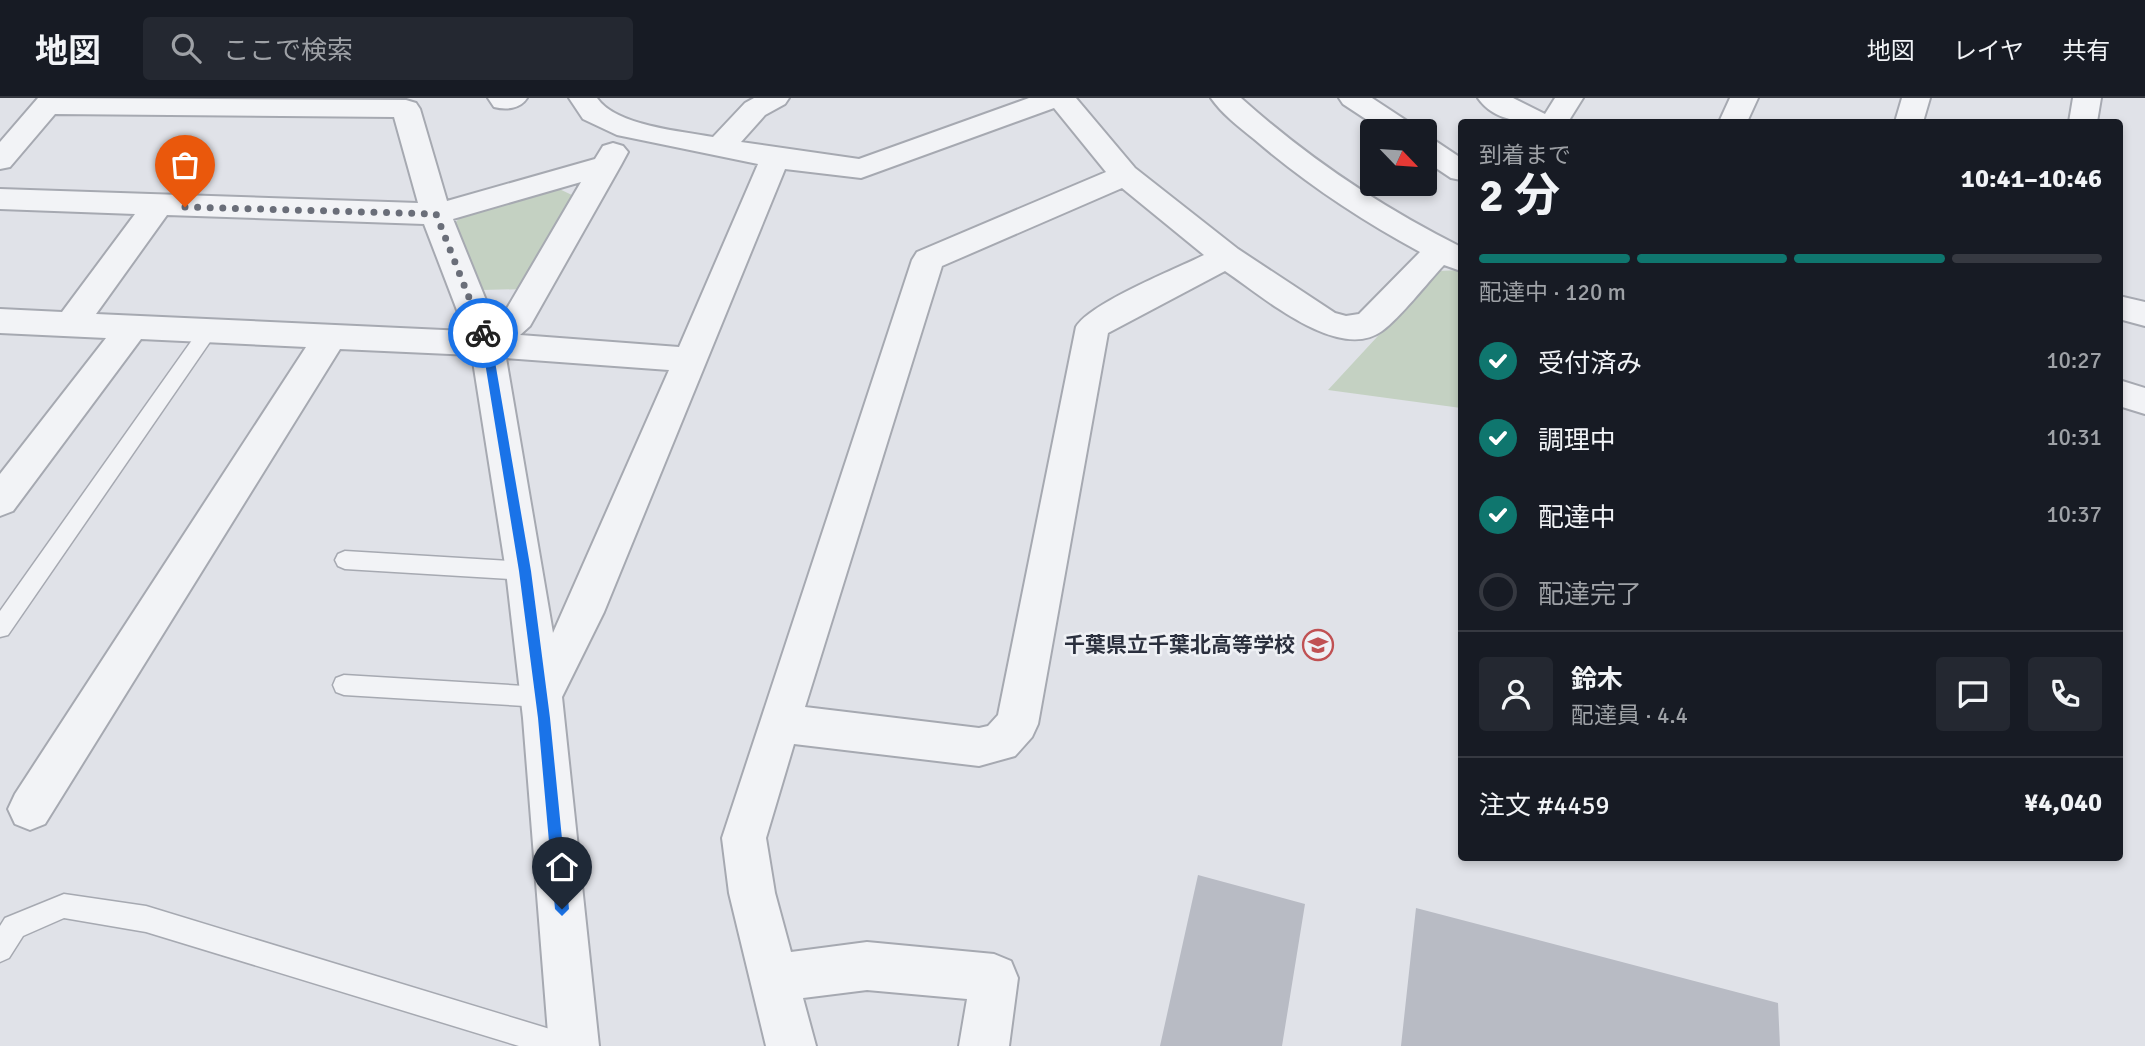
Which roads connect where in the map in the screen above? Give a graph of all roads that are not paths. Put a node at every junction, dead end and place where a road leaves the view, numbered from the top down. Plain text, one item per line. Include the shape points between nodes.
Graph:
1 (502, 98) edge
2 (513, 98) edge
3 (583, 98) edge
4 (775, 98) edge
5 (1055, 98) edge
6 (1061, 98) edge
7 (1226, 98) edge
8 (1353, 98) edge
9 (1493, 98) edge
10 (1569, 98) edge
11 (1744, 98) edge
12 (1916, 98) edge
13 (2087, 98) edge
14 (50, 102) edge
15 (1384, 119) edge
16 (1532, 119) edge
17 (1556, 119) edge
18 (1734, 119) edge
19 (1910, 119) edge
20 (2084, 119) edge
21 (627, 129) junction
22 (722, 146) junction
23 (1437, 154) edge
24 (775, 158) junction
25 (0, 160) edge
26 (607, 165) junction
27 (1458, 168) edge
28 (1125, 175) junction
29 (0, 200) edge
30 (157, 206) junction
31 (436, 214) junction
32 (1451, 255) edge
33 (1227, 257) junction
34 (2123, 308) edge
35 (2145, 314) edge
36 (0, 321) edge
37 (70, 326) junction
38 (132, 327) junction
39 (208, 331) junction
40 (330, 337) junction
41 (487, 344) junction
42 (691, 360) junction
43 (2123, 394) edge
44 (2145, 401) edge
45 (0, 501) edge
46 (345, 559) dead end
47 (525, 571) junction
48 (0, 628) edge
49 (344, 685) dead end
50 (541, 697) junction
51 (779, 723) junction
52 (30, 809) dead end
53 (0, 949) edge
54 (774, 978) junction
55 (562, 1046) edge
56 (575, 1046) edge
57 (791, 1046) edge
58 (984, 1046) edge

1 - 2 street
3 - 21 street via 593,113
4 - 22 street via 755,109
5 - 24 street via 861,169
6 - 28 street
7 - 32 street via 1299,162
8 - 15 street
9 - 16 street
10 - 17 street
11 - 18 street
12 - 19 street
13 - 20 street
14 - 25 street
14 - 31 street via 406,109
21 - 22 street
21 - 26 street
22 - 24 street
23 - 27 street
24 - 42 street
26 - 31 street
26 - 41 street via 518,318
28 - 33 street
28 - 51 street via 928,260
29 - 30 street
30 - 31 street
30 - 37 street
31 - 41 street
32 - 33 street via 1369,324 1346,328 1324,322
33 - 51 street via 1093,327 1017,724 1000,742 979,747
34 - 35 street
36 - 37 street
37 - 38 street
38 - 39 street
38 - 45 street
39 - 40 street
39 - 48 lane
40 - 41 street
40 - 52 street
41 - 42 street
41 - 47 street
42 - 50 street via 584,612
43 - 44 street
46 - 47 lane
47 - 50 street
49 - 50 lane
50 - 56 street
51 - 54 street via 744,838 752,893
53 - 55 lane via 15,927 64,906 146,919
54 - 57 street
54 - 58 street via 867,966 994,978

